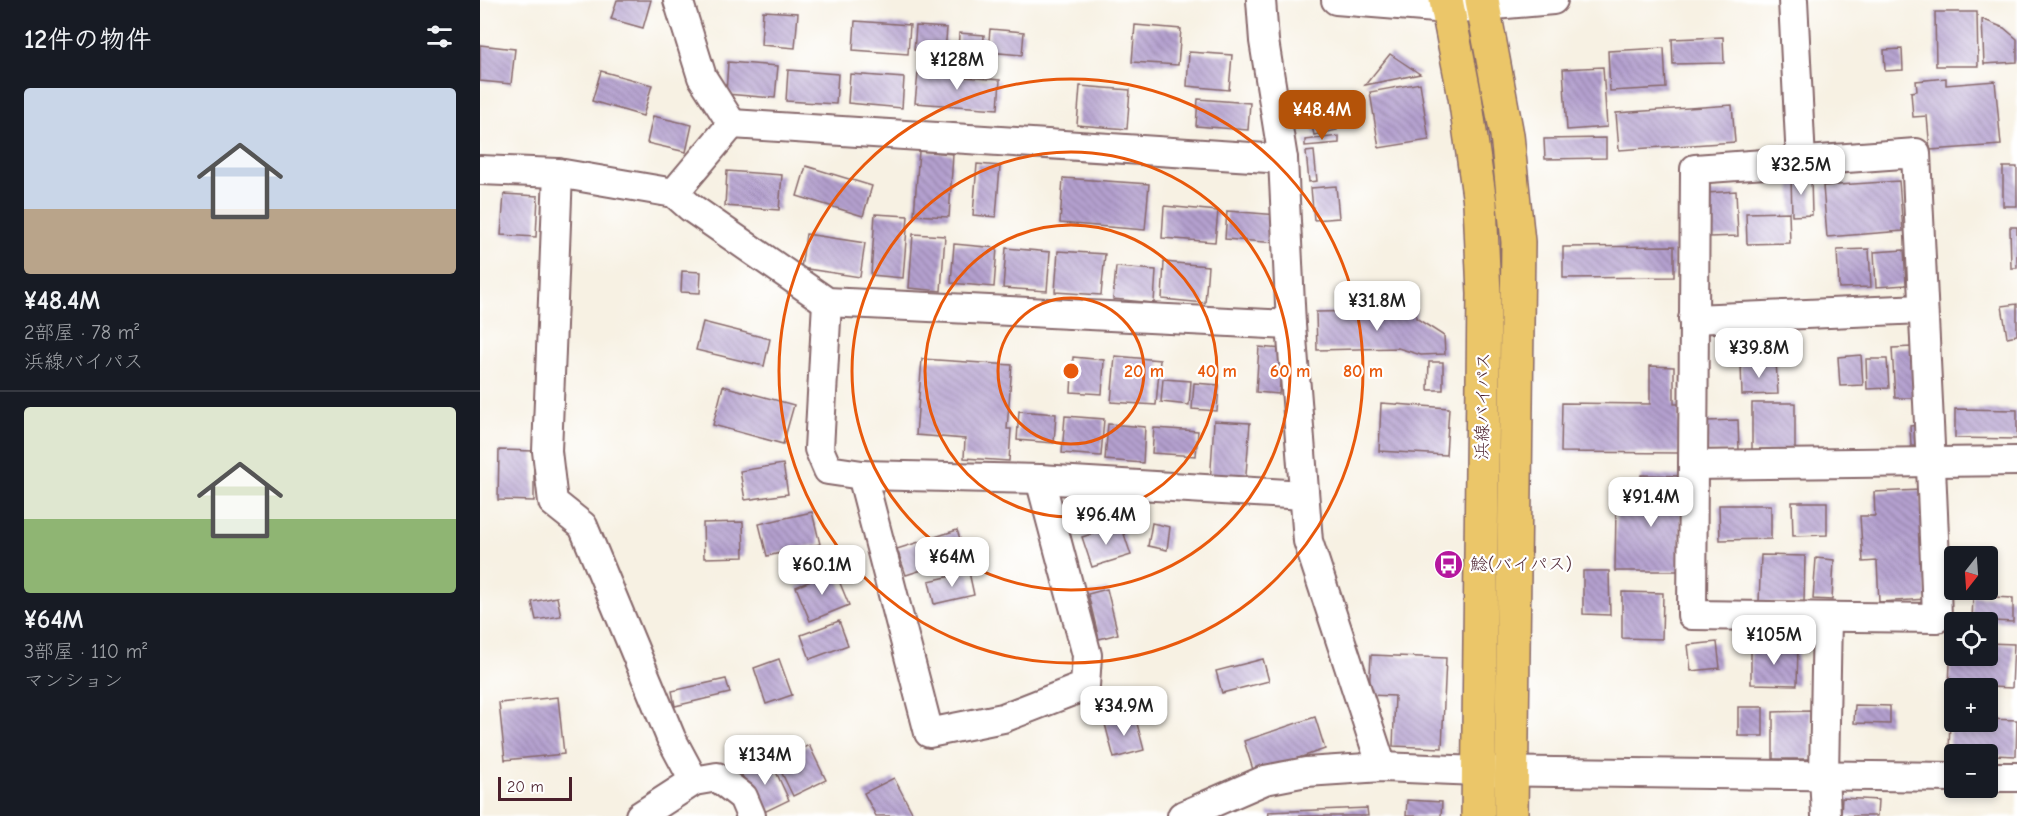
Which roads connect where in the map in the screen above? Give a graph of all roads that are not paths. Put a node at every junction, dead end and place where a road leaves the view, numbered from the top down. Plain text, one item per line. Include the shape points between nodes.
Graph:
1 (678, 0) edge
2 (1261, 0) edge
3 (1336, 0) edge
4 (1554, 0) edge
5 (1793, 0) edge
6 (1483, 3) edge
7 (1447, 4) edge
8 (732, 124) junction
9 (1283, 159) junction
10 (1801, 162) junction
11 (480, 170) edge
12 (558, 173) junction
13 (674, 193) junction
14 (827, 302) junction
15 (1923, 309) junction
16 (1693, 319) junction
17 (1291, 325) junction
18 (2017, 461) edge
19 (1932, 463) junction
20 (1693, 465) junction
21 (862, 475) junction
22 (1040, 479) junction
23 (1304, 495) junction
24 (1827, 617) junction
25 (1382, 767) junction
26 (1478, 771) junction
27 (1511, 771) junction
28 (1824, 775) junction
29 (1944, 777) edge
30 (1998, 777) edge
31 (2017, 777) edge
32 (694, 782) junction
33 (640, 816) edge
34 (752, 816) edge
35 (1182, 816) edge
36 (1478, 816) edge
37 (1512, 816) edge
38 (1826, 816) edge

1 - 8 street via 702,77
2 - 9 street
3 - 7 street
4 - 6 street
5 - 10 street
6 - 7 street
6 - 27 highway, 浜線バイパス via 1507,135 1518,242
7 - 26 highway, 浜線バイパス via 1480,203 1484,294
8 - 9 street
8 - 13 street
9 - 17 street
10 - 15 street via 1916,153
10 - 16 street via 1695,169
11 - 12 street
12 - 13 street
12 - 32 street via 547,451 553,502 583,526 671,738
13 - 14 street
14 - 17 street
14 - 21 street via 819,449 828,470
15 - 16 street
15 - 19 street
16 - 20 street
17 - 23 street
18 - 19 street
19 - 20 street
19 - 24 street via 1937,618
20 - 24 street via 1692,615
21 - 22 street
21 - 22 street via 929,733 1003,718 1085,686 1087,655
22 - 23 street
23 - 25 street via 1308,541
24 - 28 street
25 - 26 street
25 - 35 street via 1306,772 1265,780
26 - 27 street
26 - 36 highway, 浜線バイパス
27 - 28 street
27 - 37 highway, 浜線バイパス
28 - 29 street
28 - 38 street
30 - 31 street
32 - 33 street
32 - 34 street via 717,777 743,796

